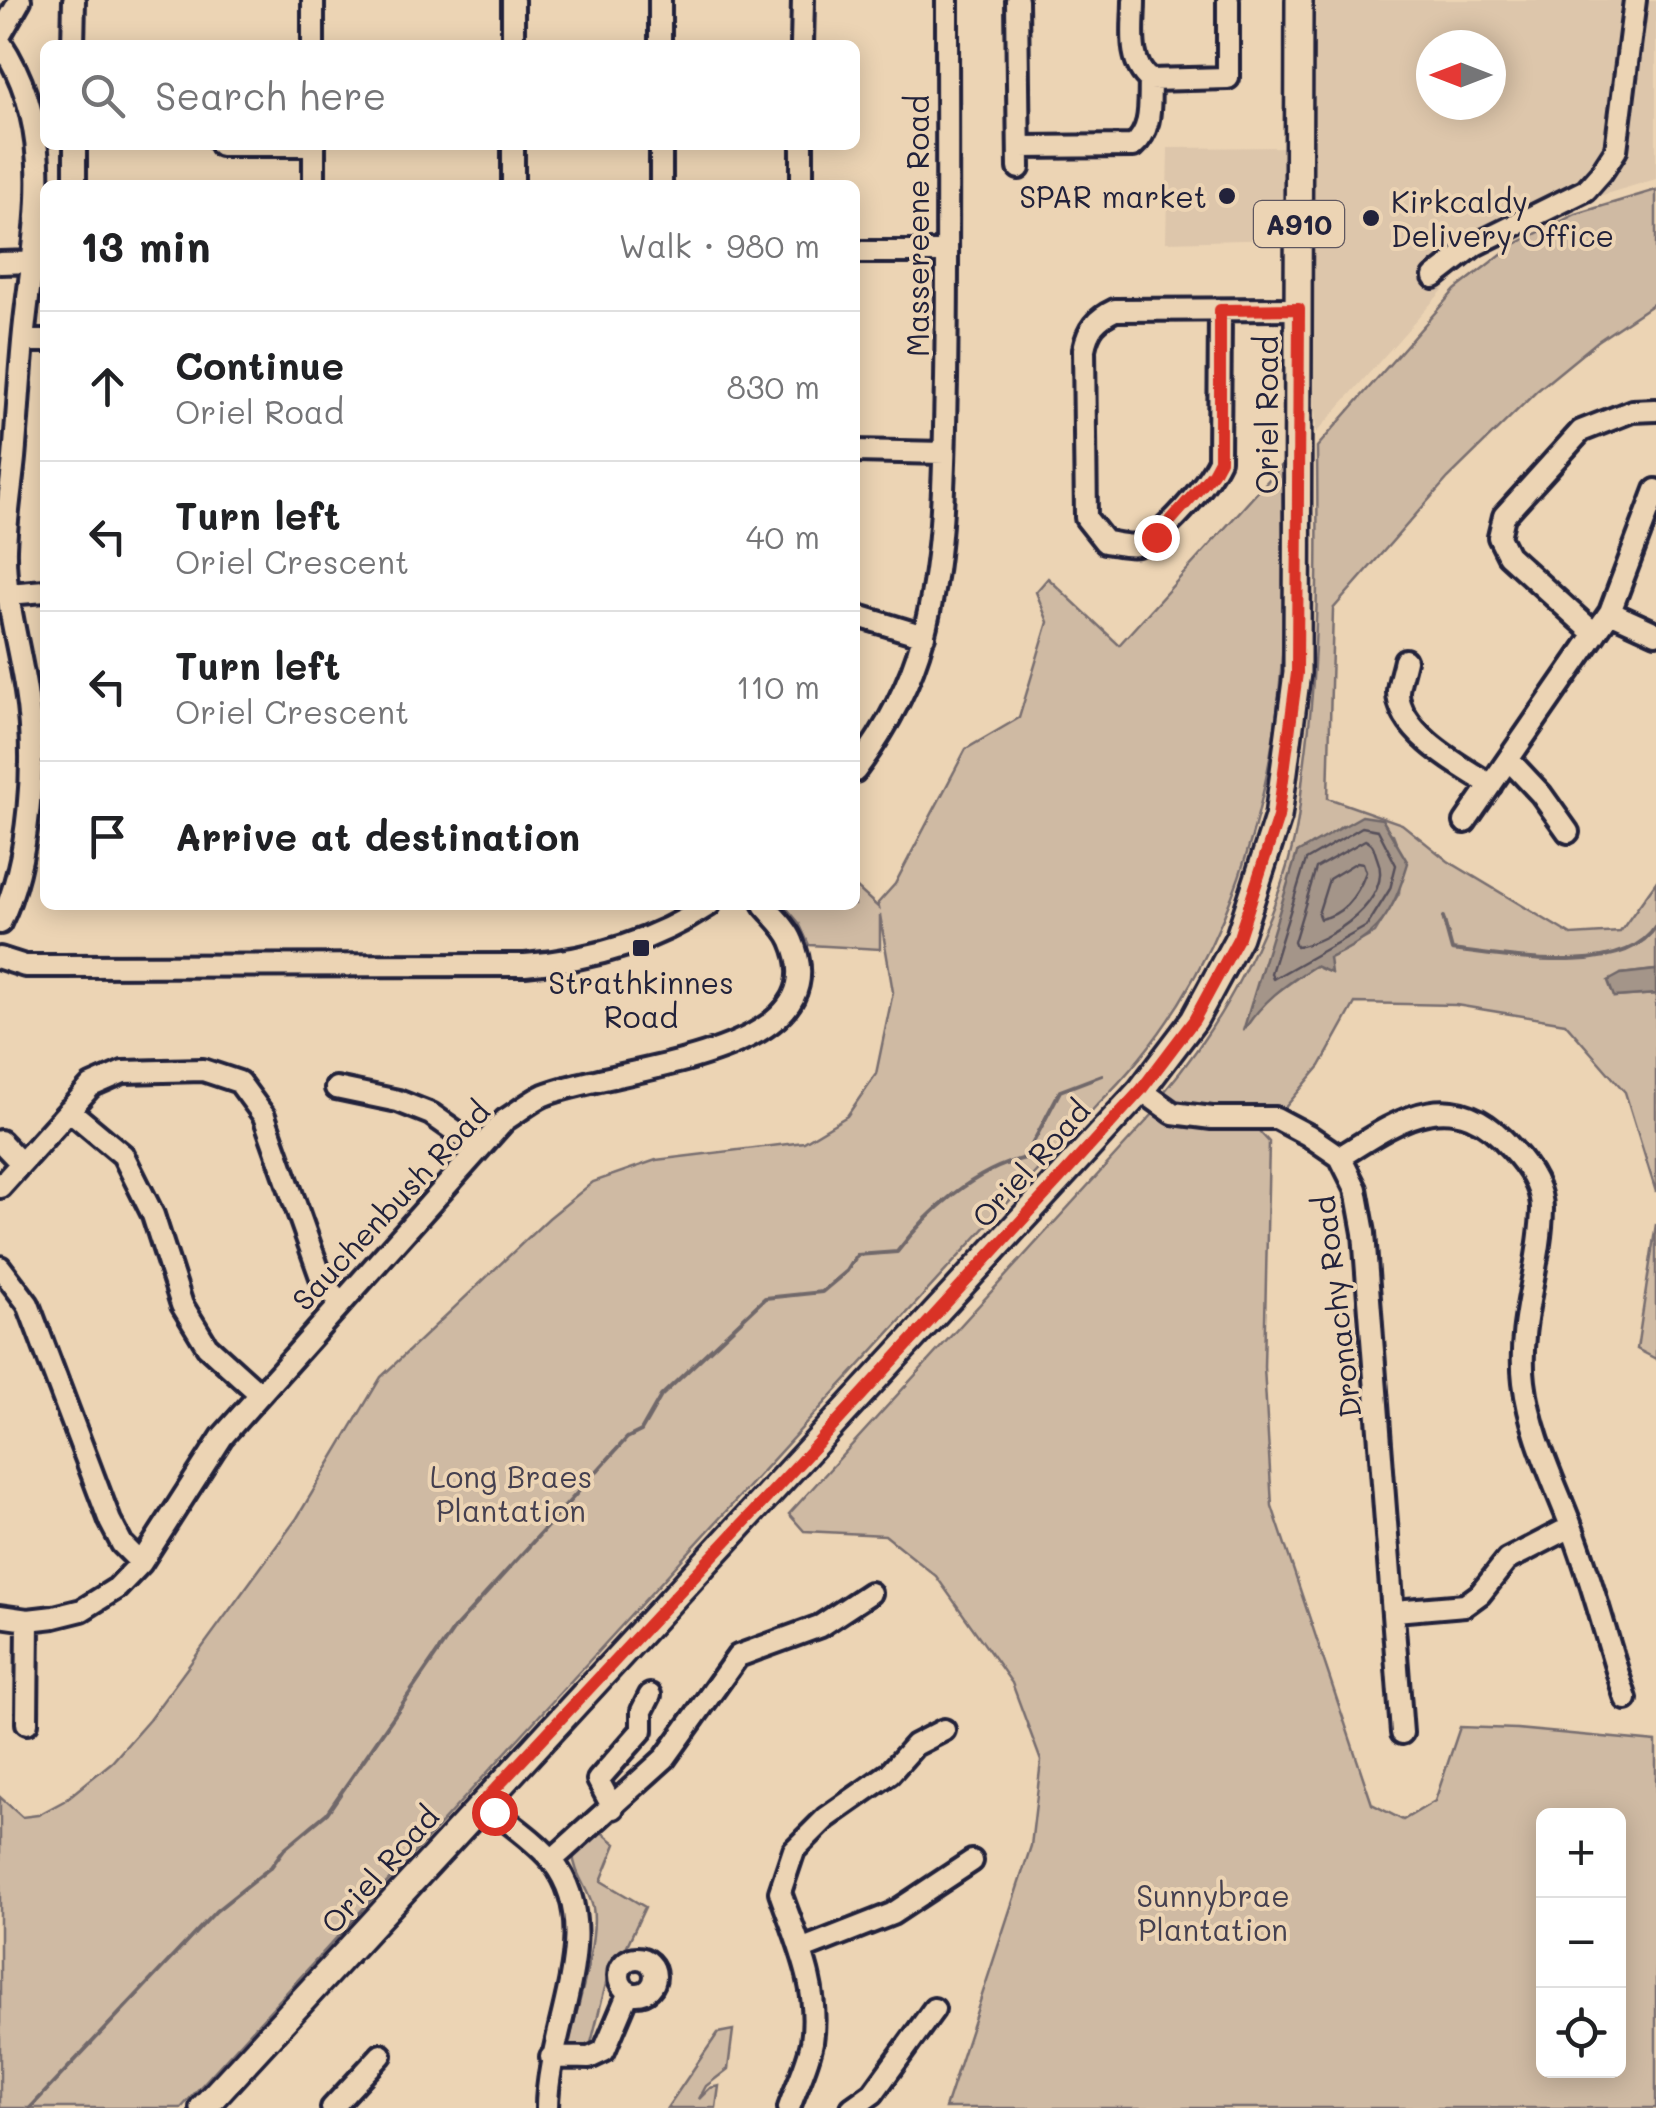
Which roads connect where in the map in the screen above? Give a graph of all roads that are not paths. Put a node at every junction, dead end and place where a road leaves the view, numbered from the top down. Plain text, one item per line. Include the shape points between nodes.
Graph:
1 (20, 0) edge
2 (74, 0) edge
3 (313, 0) edge
4 (513, 0) edge
5 (660, 0) edge
6 (803, 0) edge
7 (948, 0) edge
8 (1017, 0) edge
9 (1134, 0) edge
10 (1228, 0) edge
11 (1299, 0) edge
12 (1635, 0) edge
13 (0, 39) edge
14 (74, 40) edge
15 (313, 40) edge
16 (513, 40) edge
17 (660, 40) edge
18 (802, 40) edge
19 (1150, 80) junction
20 (40, 131) edge
21 (41, 150) edge
22 (75, 150) edge
23 (314, 150) edge
24 (512, 150) edge
25 (660, 150) edge
26 (802, 150) edge
27 (40, 180) edge
28 (75, 180) edge
29 (314, 180) edge
30 (512, 180) edge
31 (661, 180) edge
32 (802, 180) edge
33 (40, 210) edge
34 (860, 252) edge
35 (947, 252) junction
36 (33, 262) junction
37 (0, 263) edge
38 (1434, 276) dead end
39 (1299, 309) junction
40 (1220, 310) junction
41 (23, 341) junction
42 (40, 341) edge
43 (1656, 410) edge
44 (860, 451) edge
45 (944, 453) junction
46 (1656, 490) edge
47 (40, 591) edge
48 (8, 594) junction
49 (1610, 612) junction
50 (860, 617) edge
51 (1656, 632) edge
52 (1595, 634) junction
53 (924, 636) junction
54 (1405, 660) dead end
55 (1508, 760) junction
56 (860, 763) edge
57 (1491, 785) junction
58 (1465, 822) dead end
59 (1568, 832) dead end
60 (700, 910) edge
61 (768, 910) edge
62 (0, 923) edge
63 (0, 958) edge
64 (336, 1088) dead end
65 (1141, 1090) junction
66 (69, 1110) junction
67 (0, 1140) edge
68 (479, 1148) junction
69 (1340, 1157) junction
70 (21, 1163) junction
71 (0, 1187) edge
72 (0, 1267) edge
73 (340, 1303) junction
74 (260, 1394) junction
75 (1571, 1527) junction
76 (141, 1563) junction
77 (870, 1594) dead end
78 (1395, 1611) junction
79 (0, 1616) edge
80 (28, 1620) junction
81 (650, 1696) dead end
82 (1626, 1699) dead end
83 (27, 1723) dead end
84 (944, 1730) dead end
85 (1402, 1733) dead end
86 (484, 1801) junction
87 (613, 1808) junction
88 (552, 1860) junction
89 (972, 1862) dead end
90 (803, 1949) junction
91 (629, 1992) dead end
92 (934, 2009) dead end
93 (380, 2054) dead end
94 (551, 2057) junction
95 (879, 2100) edge
96 (793, 2107) edge
97 (202, 2108) edge
98 (332, 2108) edge
99 (547, 2108) edge
100 (852, 2108) edge

1 - 13 street
2 - 14 street
3 - 15 street
4 - 16 street
5 - 17 street
6 - 18 street
7 - 35 street, Massereene Road
8 - 19 street via 1020,158 1133,146 1148,123
9 - 19 street via 1134,60
10 - 19 street via 1228,78
11 - 39 main road, Oriel Road / A910
12 - 38 street via 1616,150 1601,173 1586,190 1474,245
13 - 20 street via 19,70
21 - 27 street
22 - 28 street
23 - 29 street
24 - 30 street
25 - 31 street
26 - 32 street
33 - 36 street
34 - 35 street
35 - 45 street, Massereene Road
36 - 37 street
36 - 41 street
39 - 40 street
39 - 65 main road, Oriel Road / A910 via 1297,673 1278,817 1239,937 1194,1020
40 - 40 street via 1115,310 1100,317 1087,336 1086,518 1106,542 1134,546 1156,537 1220,460
41 - 42 street
41 - 48 street via 5,548
43 - 52 street via 1632,410 1581,431 1504,516 1500,537 1508,555
44 - 45 street
45 - 53 street, Massereene Road
46 - 49 street
47 - 48 street
48 - 62 street via 31,736 23,848
49 - 51 street
49 - 52 street
50 - 53 street
52 - 55 street
53 - 56 street, Massereene Road via 893,712
54 - 57 street via 1398,695 1409,721 1436,750
55 - 57 street
55 - 59 street
57 - 58 street
60 - 63 street via 617,949 525,965 92,967 24,966
61 - 68 street, Sauchenbush Road via 791,937 800,976 793,998 765,1030 734,1046 544,1095 505,1120
64 - 68 street via 431,1114
65 - 69 street, Dronachy Road via 1172,1113 1274,1125
65 - 86 main road, Oriel Road / A910
66 - 70 street
66 - 73 street via 91,1086 123,1072 203,1070 239,1082 264,1116 322,1280
66 - 74 street via 123,1155 153,1215 182,1305 207,1346
67 - 70 street
68 - 73 street, Sauchenbush Road
69 - 75 street via 1422,1111 1462,1114 1494,1127 1530,1169 1542,1204 1524,1324 1524,1381 1549,1478
69 - 78 street, Dronachy Road via 1356,1190 1364,1233
70 - 71 street
72 - 76 street via 28,1304 110,1521
73 - 74 street, Sauchenbush Road
74 - 76 street, Sauchenbush Road via 222,1437
75 - 78 street via 1508,1560 1465,1605
75 - 82 street
76 - 80 street, Sauchenbush Road via 82,1610
77 - 87 street via 820,1626 738,1656 665,1758
78 - 85 street, Dronachy Road
79 - 80 street, Sauchenbush Road
80 - 83 street
81 - 87 street via 642,1730 598,1780
84 - 90 street via 915,1745 794,1850 780,1892
86 - 88 street
86 - 97 main road, Oriel Road / A910
87 - 88 street
88 - 94 street via 572,1892 578,1940
89 - 90 street via 892,1914
90 - 96 street via 812,1990 812,2042
91 - 94 street via 604,2051 588,2058
92 - 95 street
93 - 98 street
94 - 99 street
95 - 100 street

